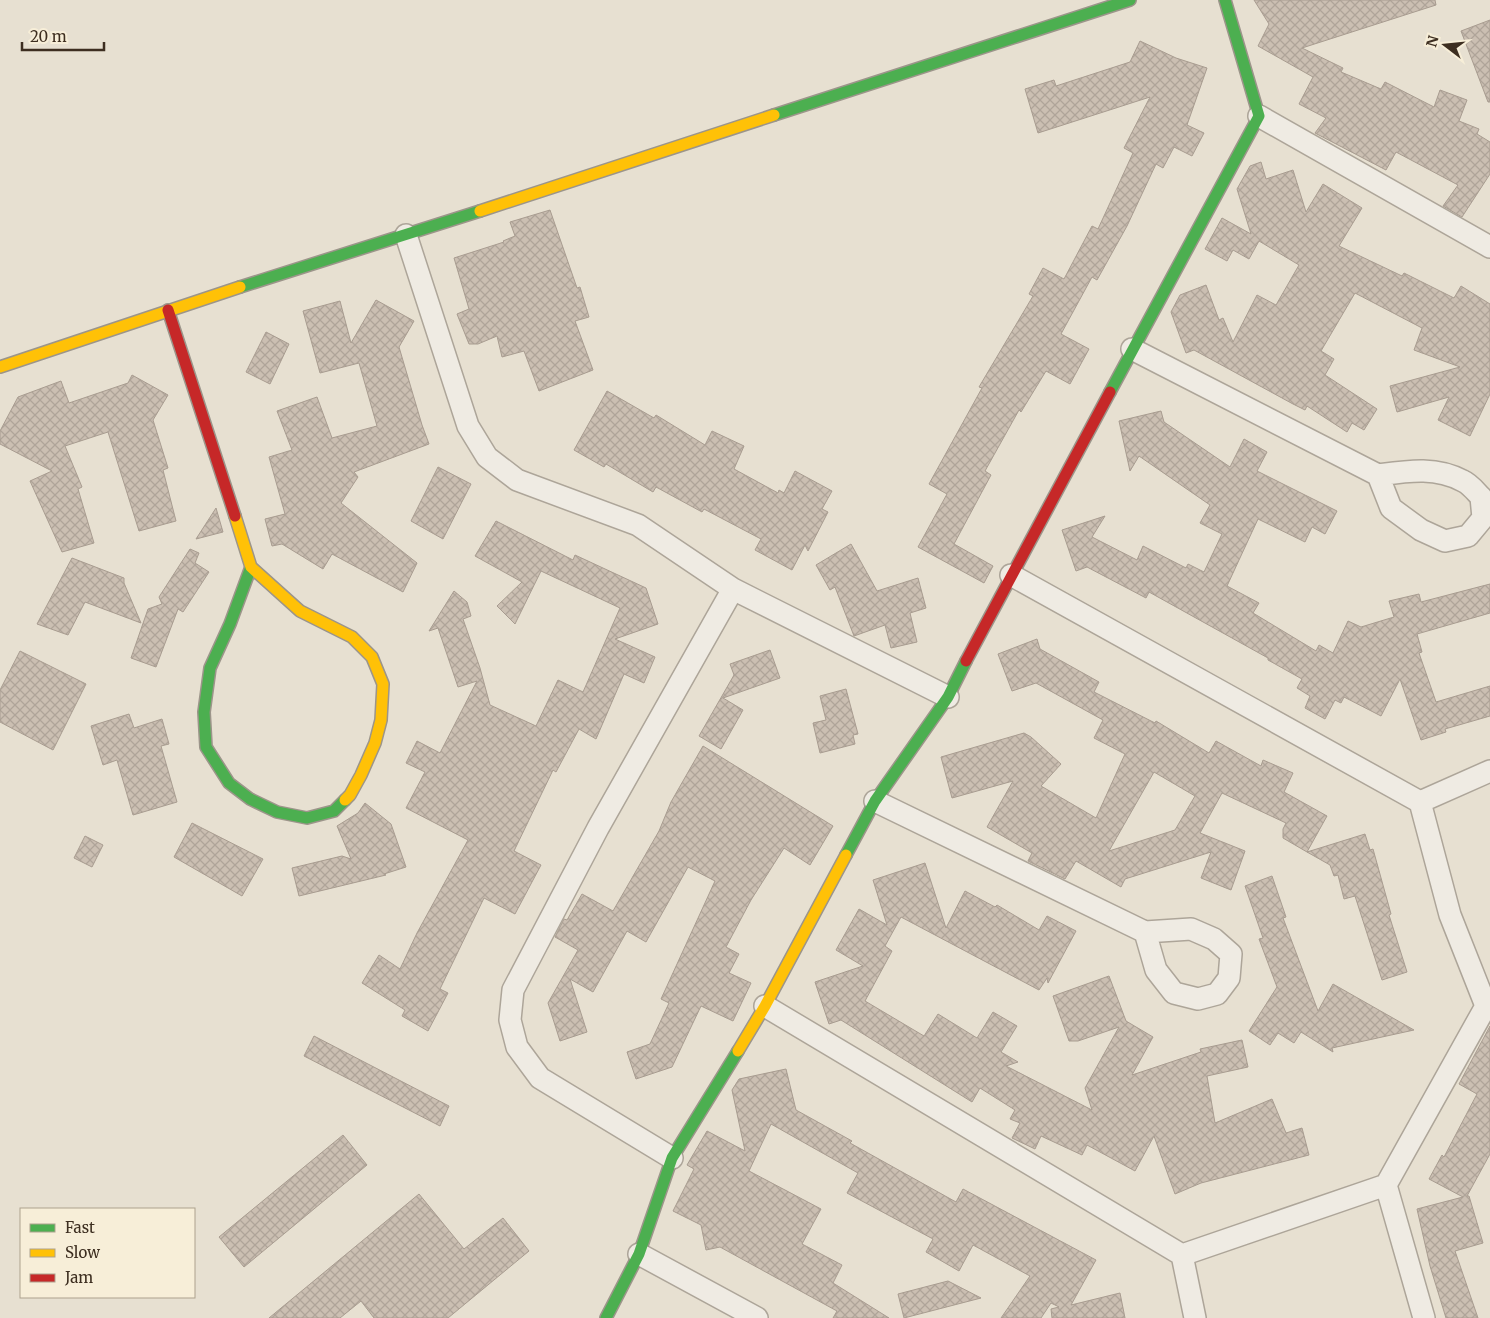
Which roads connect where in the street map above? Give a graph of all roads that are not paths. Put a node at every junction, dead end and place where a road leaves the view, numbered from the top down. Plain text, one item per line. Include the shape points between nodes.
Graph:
1 (1130, 0) edge
2 (1225, 0) edge
3 (1259, 116) junction
4 (406, 235) junction
5 (1490, 246) edge
6 (168, 310) junction
7 (1132, 350) junction
8 (0, 367) edge
9 (1378, 475) junction
10 (251, 567) junction
11 (1011, 574) junction
12 (733, 589) junction
13 (948, 697) junction
14 (1490, 771) edge
15 (875, 801) junction
16 (1420, 802) junction
17 (1145, 932) dead end
18 (1488, 1005) edge
19 (765, 1006) junction
20 (672, 1158) junction
21 (1386, 1185) junction
22 (639, 1254) junction
23 (1182, 1255) junction
24 (606, 1318) edge
25 (757, 1318) edge
26 (1195, 1318) edge
27 (1424, 1318) edge

1 - 4 street
2 - 3 street
3 - 5 street
3 - 7 street
4 - 6 street
4 - 12 street via 468,426 487,457 517,480 638,525
6 - 8 street
6 - 10 street
7 - 9 street
7 - 11 street
9 - 9 street via 1390,508 1421,530 1444,541 1468,536 1483,518 1481,497 1465,482 1435,470
10 - 10 street via 210,668 204,712 206,747 229,783 250,799 277,812 306,818 334,811 350,795 376,743 383,684 372,657 352,637 300,611
11 - 13 street
11 - 16 street
12 - 13 street
12 - 20 street via 598,828 513,990 510,1020 517,1047 540,1078
13 - 15 street
14 - 16 street
15 - 17 street
15 - 19 street
16 - 18 street via 1450,914
18 - 21 street
19 - 20 street
19 - 23 street
20 - 22 street
21 - 23 street
21 - 27 street
22 - 24 street
22 - 25 street
23 - 26 street

